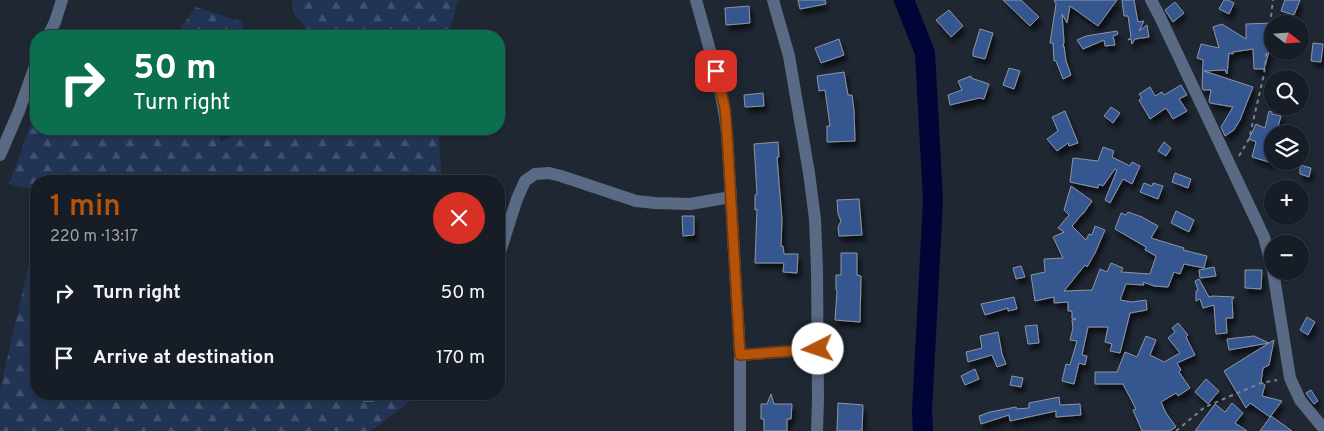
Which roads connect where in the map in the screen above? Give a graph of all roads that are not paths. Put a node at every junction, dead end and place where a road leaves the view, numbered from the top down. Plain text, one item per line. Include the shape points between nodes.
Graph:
1 (62, 0) edge
2 (696, 0) edge
3 (773, 0) edge
4 (1151, 0) edge
5 (51, 30) edge
6 (30, 80) edge
7 (0, 155) edge
8 (731, 197) junction
9 (505, 236) edge
10 (1264, 237) edge
11 (1275, 280) edge
12 (818, 349) junction
13 (740, 355) junction
14 (1324, 429) edge
15 (740, 431) edge
16 (817, 431) edge

1 - 5 street
2 - 8 street via 725,108
3 - 12 street via 789,56 815,219
4 - 10 street
6 - 7 street
8 - 9 street via 690,204 636,201 561,176 535,174 525,181
8 - 13 street
11 - 14 street via 1290,378 1300,400
12 - 13 street
12 - 16 street
13 - 15 street

